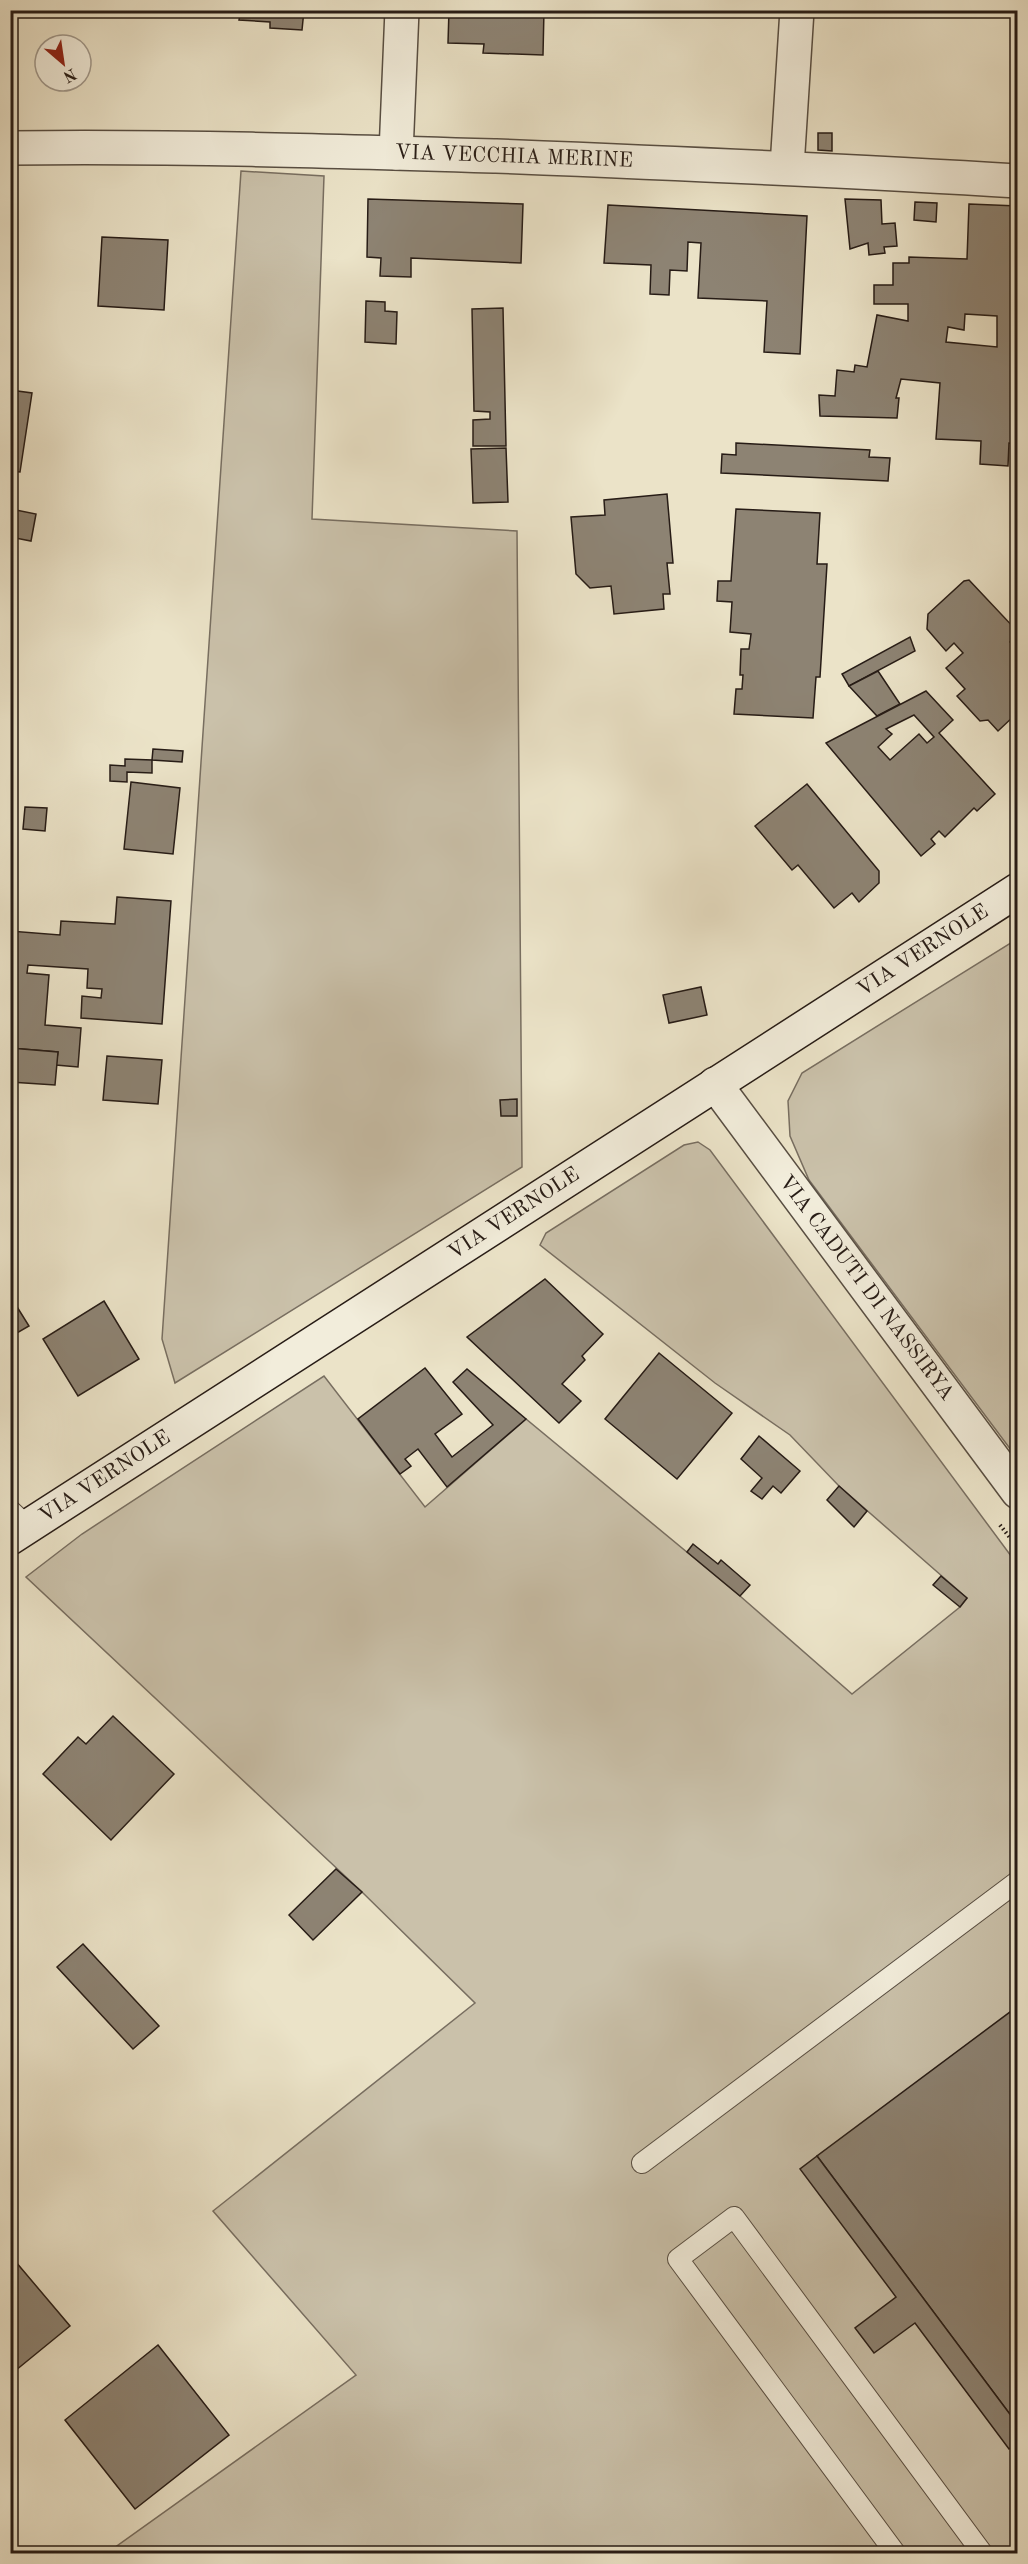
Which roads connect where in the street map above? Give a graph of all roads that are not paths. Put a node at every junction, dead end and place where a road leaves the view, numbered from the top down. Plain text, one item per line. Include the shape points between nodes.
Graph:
1 (402, 10) edge
2 (797, 10) edge
3 (10, 148) edge
4 (396, 153) junction
5 (787, 167) junction
6 (1017, 181) edge
7 (1017, 890) edge
8 (715, 1084) junction
9 (1017, 1492) edge
10 (16, 1525) edge
11 (1017, 1881) edge
12 (642, 2163) dead end
13 (897, 2553) edge
14 (983, 2553) edge

1 - 4 street
2 - 5 street
3 - 4 street, VIA VECCHIA MERINE via 151,146
4 - 5 street, VIA VECCHIA MERINE
5 - 6 street, VIA VECCHIA MERINE
7 - 8 street, VIA VERNOLE
8 - 9 street, VIA CADUTI DI NASSIRYA
8 - 10 street, VIA VERNOLE
11 - 12 lane
13 - 14 lane via 678,2259 734,2217

